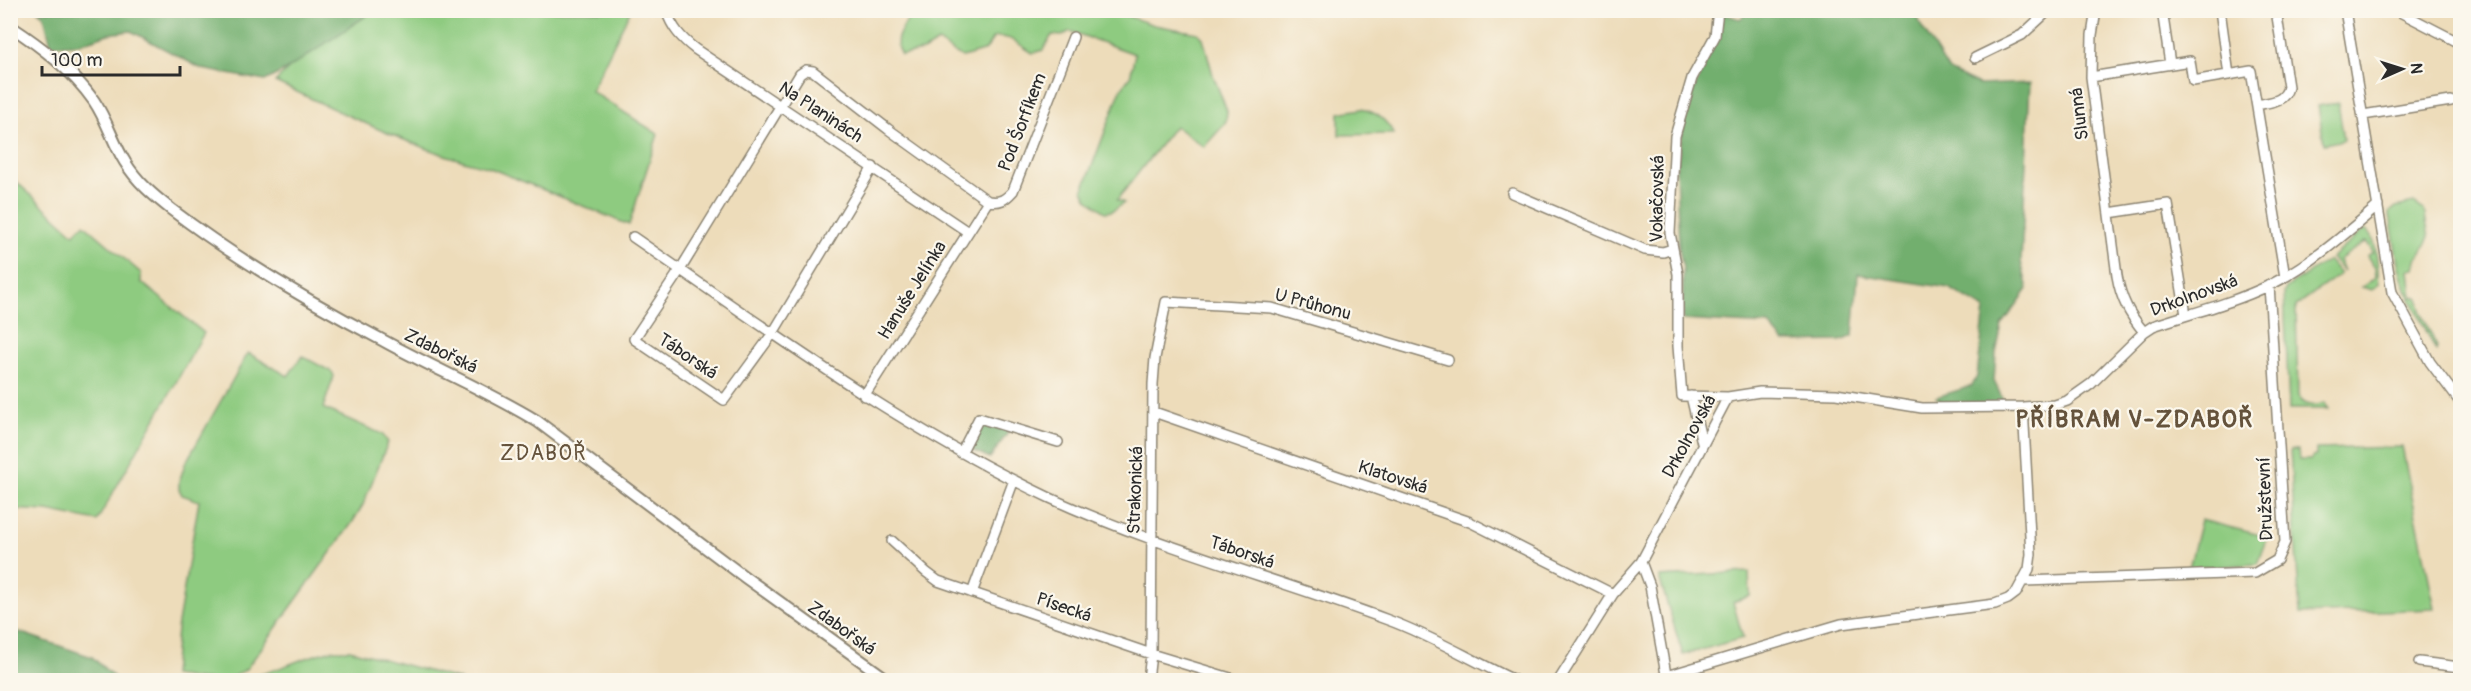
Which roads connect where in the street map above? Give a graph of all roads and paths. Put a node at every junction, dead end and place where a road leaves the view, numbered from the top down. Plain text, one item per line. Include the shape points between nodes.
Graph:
1 (666, 10) edge
2 (1718, 10) edge
3 (2049, 10) edge
4 (2096, 10) edge
5 (2162, 10) edge
6 (2220, 10) edge
7 (2276, 10) edge
8 (2345, 10) edge
9 (2396, 10) edge
10 (10, 26) edge
11 (1073, 38) dead end
12 (2460, 43) edge
13 (1975, 58) dead end
14 (2170, 64) junction
15 (2229, 75) junction
16 (2091, 77) junction
17 (2451, 101) dead end
18 (780, 105) junction
19 (2257, 105) junction
20 (2363, 115) junction
21 (873, 167) junction
22 (1512, 193) dead end
23 (988, 201) junction
24 (2378, 206) junction
25 (2109, 213) junction
26 (968, 232) junction
27 (633, 237) dead end
28 (1672, 249) junction
29 (680, 270) junction
30 (2285, 277) junction
31 (2269, 285) junction
32 (1166, 302) joint
33 (2186, 315) junction
34 (2144, 332) junction
35 (773, 333) junction
36 (1448, 360) dead end
37 (864, 396) junction
38 (1687, 396) junction
39 (1728, 397) junction
40 (2460, 402) edge
41 (2023, 407) junction
42 (1154, 412) junction
43 (1058, 442) dead end
44 (1702, 443) junction
45 (961, 453) junction
46 (1014, 480) junction
47 (1150, 538) junction
48 (892, 541) dead end
49 (1641, 562) junction
50 (2024, 580) junction
51 (972, 593) junction
52 (1613, 594) junction
53 (1151, 654) junction
54 (2419, 662) dead end
55 (2460, 667) edge
56 (1667, 678) edge
57 (888, 681) edge
58 (1148, 681) edge
59 (1237, 681) edge
60 (1514, 681) edge
61 (1558, 681) edge

1 - 18 street, Na Planinách via 680,37
2 - 28 street, Vokačovská via 1715,36 1692,78 1675,136
3 - 13 street via 2022,35
4 - 16 street, Slunná
5 - 14 street
6 - 15 street
7 - 19 street via 2287,94
8 - 20 street
9 - 12 street
10 - 57 street, Zdabořská via 54,57 77,80 101,113 133,174 172,210 280,282 384,342 537,421
11 - 23 street, Pod Šorfíkem via 1013,191 1005,200
14 - 15 street via 2190,61 2193,81
14 - 16 street
15 - 19 street via 2251,71
16 - 25 street, Slunná
17 - 20 street
18 - 21 street, Na Planinách
18 - 23 street via 800,74 813,71
18 - 29 street
19 - 30 street
20 - 24 street
21 - 26 street, Na Planinách
21 - 35 street
22 - 28 street via 1645,250
23 - 26 street, Hanuše Jelínka
24 - 30 street, Drkolnovská
24 - 40 street via 2392,292 2430,362
25 - 33 street via 2168,204
25 - 34 street, Slunná via 2121,294
26 - 37 street, Hanuše Jelínka
27 - 29 street, Táborská
28 - 38 street, Vokačovská via 1678,274 1678,346
29 - 35 street, Táborská
29 - 35 street, Táborská via 634,339 724,400
30 - 31 street, Drkolnovská
31 - 33 street, Drkolnovská
31 - 50 street, Družstevní via 2285,542 2277,560 2254,573
32 - 36 street, U Průhonu via 1272,308
32 - 42 street, Strakonická via 1155,358
33 - 34 street, Drkolnovská
34 - 41 street, Drkolnovská via 2079,394 2055,405
35 - 37 street, Táborská
37 - 45 street, Táborská
38 - 39 street
38 - 44 street, Vokačovská
39 - 41 street, Drkolnovská via 1747,392 1836,394 1922,408
39 - 44 street, Drkolnovská
41 - 50 street via 2031,554
42 - 47 street, Strakonická
42 - 52 street, Klatovská via 1470,522
43 - 45 street via 979,418
44 - 49 street, Drkolnovská
45 - 46 street, Táborská
46 - 47 street, Táborská
46 - 51 street
47 - 53 street, Strakonická
47 - 60 street, Táborská via 1391,621
48 - 51 street, Písecká via 938,580
49 - 52 street, Drkolnovská
49 - 56 street via 1650,586
50 - 56 street via 2008,599 1995,604 1841,624
51 - 53 street, Písecká
52 - 61 street, Drkolnovská
53 - 58 street, Strakonická
53 - 59 street, Písecká
54 - 55 street

